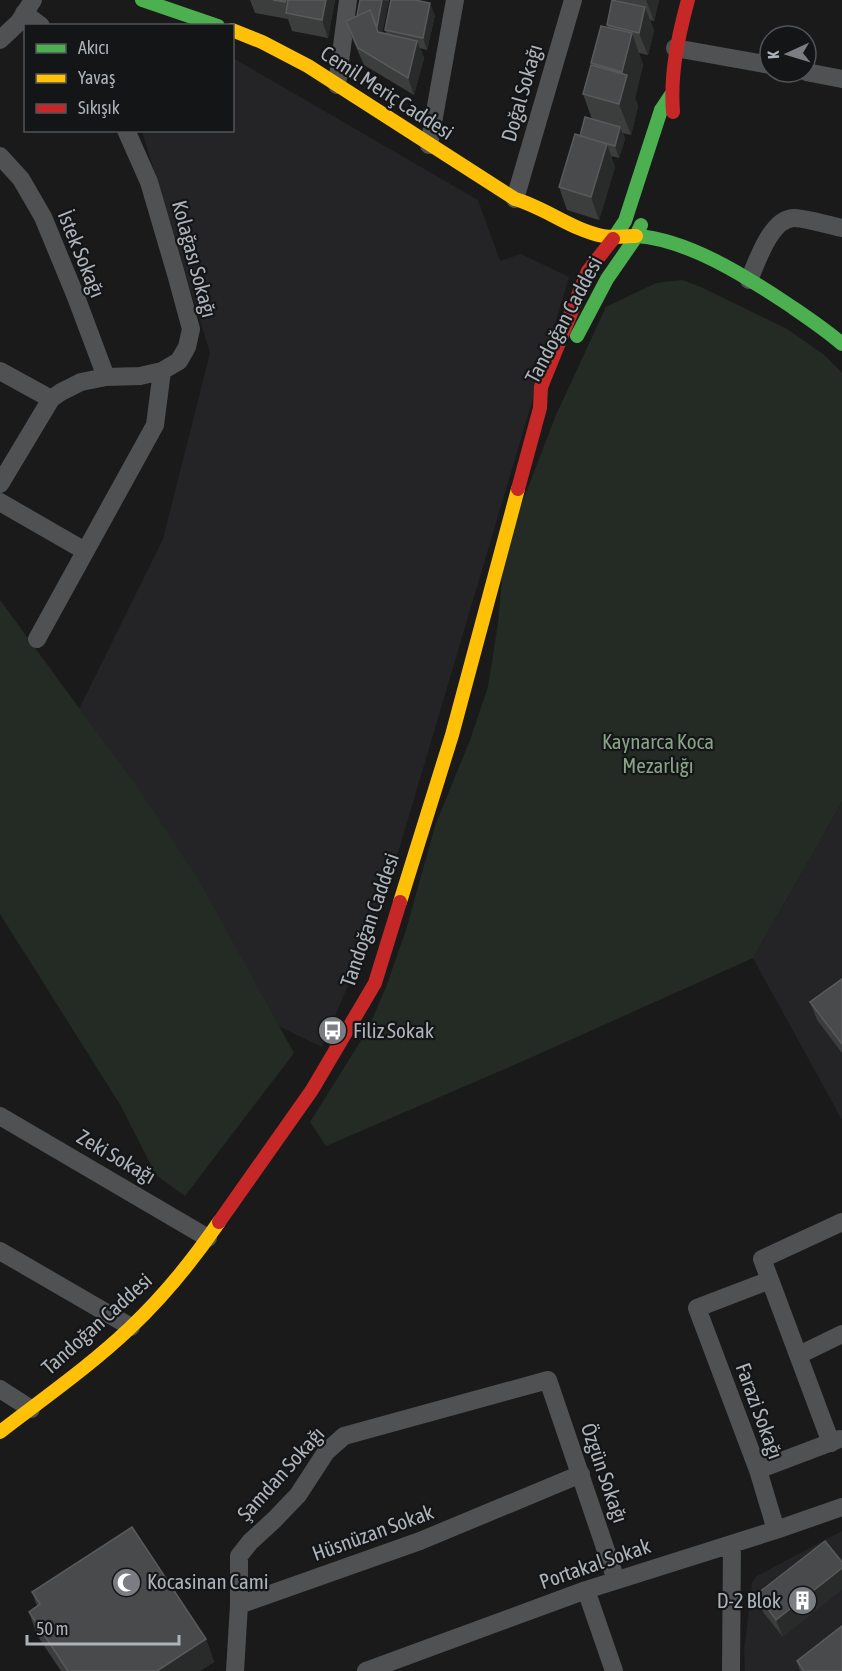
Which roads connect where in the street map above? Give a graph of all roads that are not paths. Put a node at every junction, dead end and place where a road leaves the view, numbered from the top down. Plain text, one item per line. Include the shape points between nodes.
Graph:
1 (142, 0) edge
2 (348, 0) edge
3 (455, 0) edge
4 (573, 0) edge
5 (687, 0) edge
6 (29, 7) edge
7 (39, 24) edge
8 (212, 24) edge
9 (234, 31) edge
10 (0, 40) edge
11 (675, 48) junction
12 (758, 64) edge
13 (818, 74) edge
14 (842, 79) edge
15 (337, 85) junction
16 (671, 95) junction
17 (670, 128) dead end
18 (127, 132) edge
19 (429, 145) junction
20 (0, 156) edge
21 (515, 199) junction
22 (646, 208) dead end
23 (842, 228) edge
24 (549, 229) dead end
25 (636, 236) junction
26 (615, 238) junction
27 (597, 249) junction
28 (626, 251) junction
29 (640, 253) dead end
30 (745, 286) junction
31 (842, 344) edge
32 (570, 353) dead end
33 (0, 371) edge
34 (162, 371) junction
35 (106, 377) junction
36 (555, 391) dead end
37 (51, 399) junction
38 (540, 408) junction
39 (0, 484) edge
40 (0, 502) edge
41 (85, 551) junction
42 (38, 639) dead end
43 (0, 1116) edge
44 (842, 1222) edge
45 (208, 1238) junction
46 (0, 1251) edge
47 (770, 1280) junction
48 (131, 1327) junction
49 (842, 1334) edge
50 (799, 1355) junction
51 (548, 1380) joint
52 (0, 1389) edge
53 (31, 1409) junction
54 (0, 1432) edge
55 (837, 1441) edge
56 (758, 1470) junction
57 (581, 1474) junction
58 (842, 1507) edge
59 (776, 1530) junction
60 (732, 1544) junction
61 (616, 1580) junction
62 (586, 1590) junction
63 (240, 1605) junction
64 (236, 1671) edge
65 (366, 1671) edge
66 (614, 1671) edge
67 (731, 1671) edge

1 - 8 street
2 - 15 street
3 - 19 street
4 - 21 street, Doğal Sokağı
5 - 11 street
6 - 7 street
6 - 10 street
9 - 15 street, Cemil Meriç Caddesi via 284,53
11 - 12 street
11 - 16 street
13 - 14 street
15 - 19 street, Cemil Meriç Caddesi
16 - 17 street
16 - 26 street, Tandoğan Caddesi via 661,110 626,221
18 - 34 street, Kolağası Sokağı via 149,182 192,329 179,361
19 - 21 street, Cemil Meriç Caddesi
20 - 35 street, İstek Sokağı via 21,179 43,217
21 - 24 street, Cemil Meriç Caddesi
21 - 26 street, Cemil Meriç Caddesi via 578,228
22 - 25 street, Tandoğan Caddesi
23 - 30 street via 794,218 783,220 773,230
25 - 26 street, Cemil Meriç Caddesi
25 - 28 street, Tandoğan Caddesi
25 - 30 street via 677,246 712,262
26 - 27 street, Tandoğan Caddesi
27 - 28 street
27 - 38 street, Tandoğan Caddesi via 541,387
28 - 29 street
28 - 32 street, Tandoğan Caddesi via 607,279
30 - 31 street via 814,322
33 - 37 street
34 - 35 street
34 - 41 street via 155,425
35 - 37 street via 70,386
36 - 38 street, Tandoğan Caddesi
37 - 39 street
38 - 45 street, Tandoğan Caddesi via 452,735 375,983 312,1090
40 - 41 street
41 - 42 street
43 - 45 street, Zeki Sokağı
44 - 47 street via 762,1259
45 - 48 street, Tandoğan Caddesi via 176,1280
46 - 48 street
47 - 50 street
47 - 56 street, Farazi Sokağı via 697,1308
48 - 53 street, Tandoğan Caddesi
49 - 50 street
50 - 55 street
51 - 57 street, Özgün Sokağı
51 - 63 street, Şamdan Sokağı via 344,1436 326,1452 298,1495 239,1556
52 - 53 street
53 - 54 street, Tandoğan Caddesi
55 - 56 street
56 - 59 street, Farazi Sokağı
57 - 61 street, Özgün Sokağı
57 - 63 street, Hüsnüzan Sokak via 420,1541
58 - 59 street, Portakal Sokak
59 - 60 street, Portakal Sokak
60 - 61 street, Portakal Sokak
60 - 67 street
61 - 62 street, Portakal Sokak
62 - 65 street, Portakal Sokak
62 - 66 street
63 - 64 street

